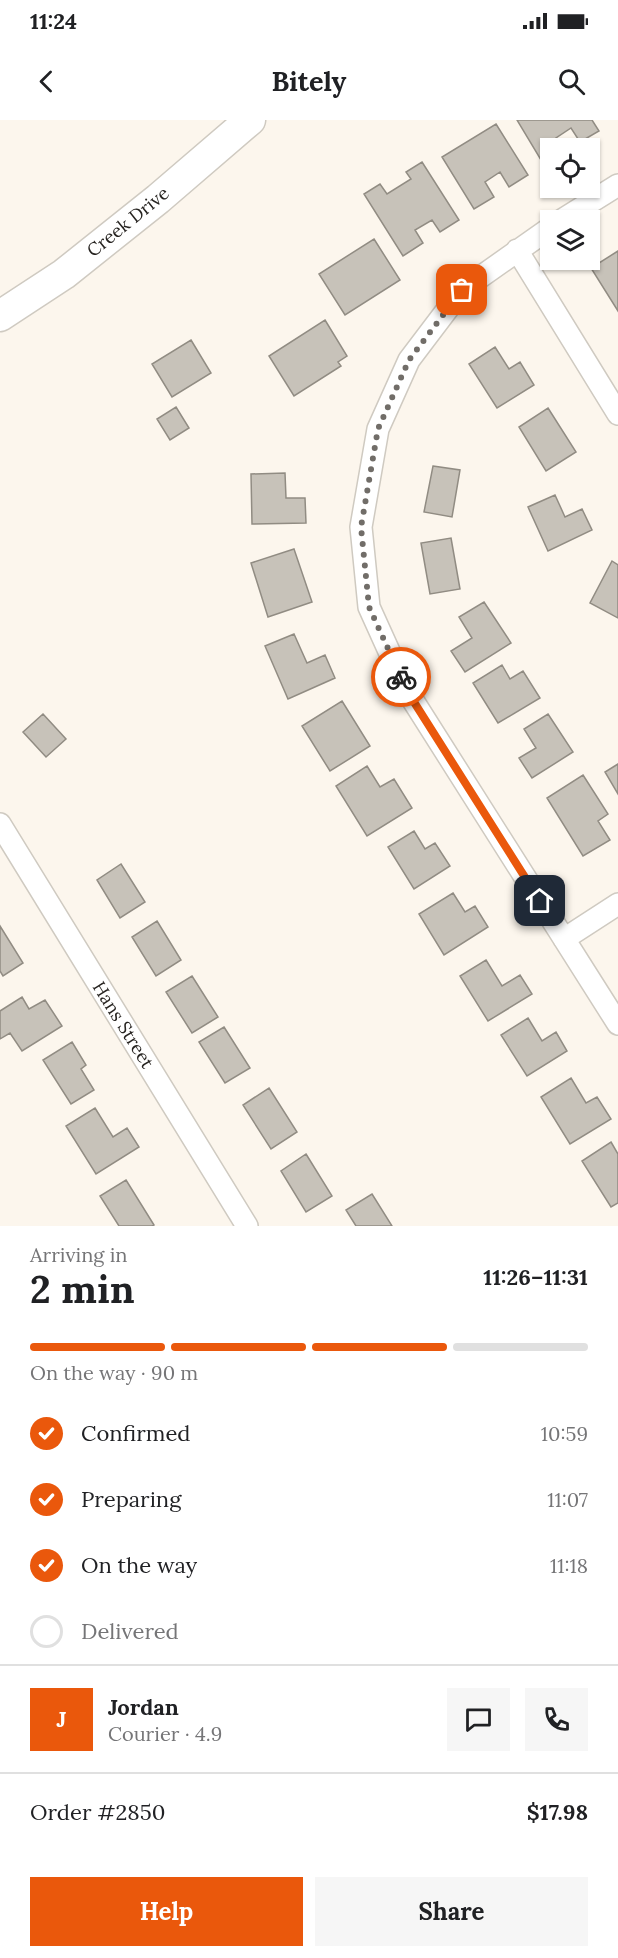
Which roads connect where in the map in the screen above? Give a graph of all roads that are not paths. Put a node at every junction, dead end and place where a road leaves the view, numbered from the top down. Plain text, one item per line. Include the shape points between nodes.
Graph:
1 (250, 120) edge
2 (618, 185) edge
3 (578, 210) edge
4 (540, 235) edge
5 (517, 250) junction
6 (0, 316) edge
7 (618, 414) edge
8 (0, 824) edge
9 (618, 904) edge
10 (564, 939) junction
11 (618, 1024) edge
12 (247, 1226) edge

1 - 6 street, Creek Drive via 64,274
2 - 3 street
4 - 5 street
5 - 7 street
5 - 10 street via 462,290 409,360 378,429 361,527 369,607 407,691
8 - 12 street, Hans Street
9 - 10 street
10 - 11 street

